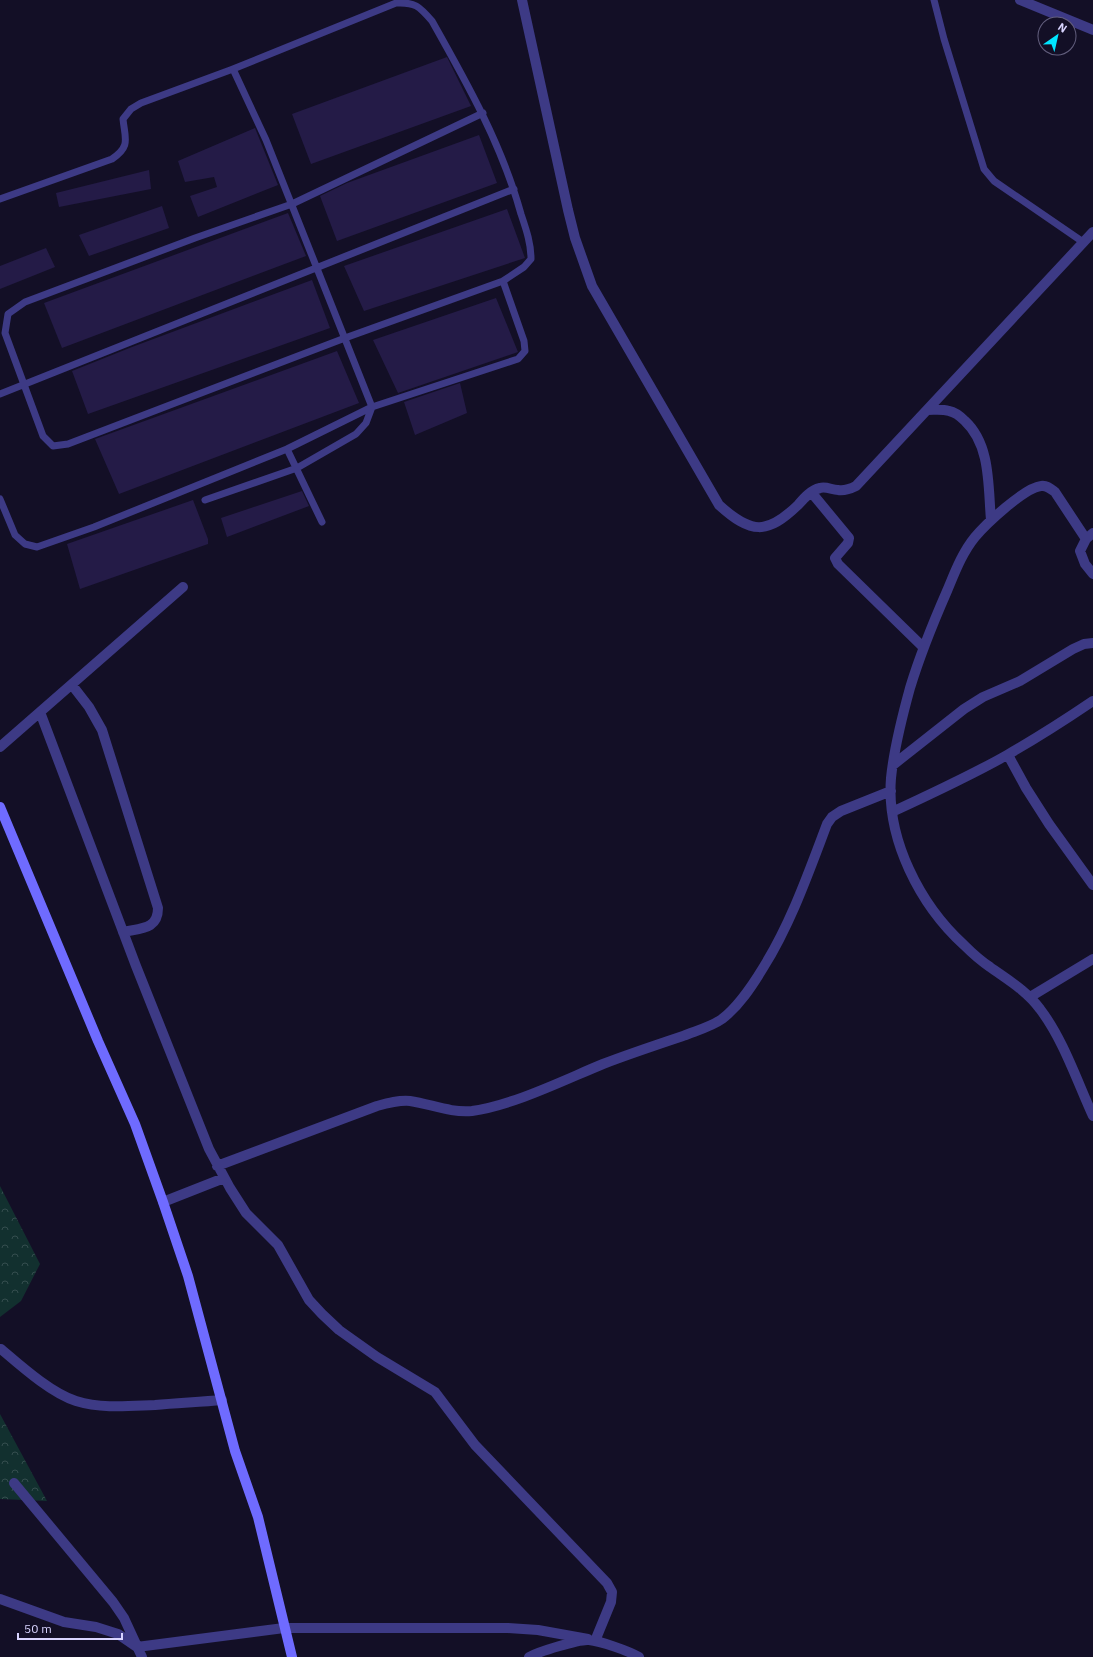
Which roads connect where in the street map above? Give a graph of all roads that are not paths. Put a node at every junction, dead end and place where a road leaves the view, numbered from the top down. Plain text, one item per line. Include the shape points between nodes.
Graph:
1 (522, 0) edge
2 (934, 0) edge
3 (1020, 0) edge
4 (1093, 30) edge
5 (233, 69) junction
6 (483, 113) junction
7 (514, 189) junction
8 (0, 199) edge
9 (292, 204) junction
10 (1093, 232) edge
11 (1083, 242) junction
12 (317, 269) junction
13 (503, 281) junction
14 (344, 338) junction
15 (25, 383) junction
16 (0, 394) edge
17 (372, 407) junction
18 (928, 410) junction
19 (287, 449) junction
20 (297, 468) junction
21 (811, 492) junction
22 (0, 499) edge
23 (205, 500) dead end
24 (990, 520) junction
25 (322, 522) dead end
26 (1089, 536) edge
27 (1093, 574) edge
28 (184, 588) dead end
29 (1093, 643) edge
30 (923, 646) junction
31 (72, 684) junction
32 (1093, 701) edge
33 (40, 712) junction
34 (0, 748) edge
35 (1008, 754) junction
36 (893, 765) junction
37 (891, 791) junction
38 (0, 806) edge
39 (892, 812) junction
40 (1093, 885) edge
41 (123, 932) junction
42 (1093, 959) edge
43 (1030, 997) junction
44 (1093, 1116) edge
45 (217, 1166) junction
46 (224, 1178) junction
47 (163, 1202) junction
48 (1, 1349) edge
49 (222, 1400) junction
50 (14, 1483) dead end
51 (0, 1599) edge
52 (284, 1628) junction
53 (592, 1640) junction
54 (136, 1652) edge
55 (142, 1657) edge
56 (292, 1657) edge
57 (529, 1657) edge
58 (639, 1657) edge

1 - 21 street via 568,210 590,278 719,505 732,517 750,527 767,526 785,518
2 - 11 lane via 984,169 994,181
3 - 4 street
5 - 6 lane via 396,3 409,2 422,9 432,21
5 - 8 lane via 131,109 124,118 126,145 112,159
5 - 9 lane
6 - 7 lane
6 - 9 lane
7 - 12 lane
7 - 13 lane via 531,248 531,259
9 - 12 lane
9 - 15 lane via 25,302 8,314 5,333
10 - 11 street
11 - 18 street
12 - 14 lane
12 - 15 lane
13 - 14 lane
13 - 17 lane via 524,341 525,351 518,359
14 - 15 lane via 68,444 53,446 43,436
14 - 17 lane
15 - 16 lane
17 - 19 lane
17 - 20 lane via 366,423 356,434
18 - 21 street via 856,486 838,490 820,488
18 - 24 street via 951,411 976,432 985,458
19 - 20 lane
19 - 22 lane via 129,514 37,547 25,544 15,534
20 - 23 lane
20 - 25 lane
21 - 30 street via 849,538 846,547 835,558 838,564
24 - 26 street via 1031,490 1041,486 1048,487 1055,492
24 - 30 street via 971,542 958,564
26 - 27 street via 1080,551 1085,564
28 - 31 street
29 - 36 street via 1073,649 1020,681 983,697
30 - 36 street via 906,702
31 - 33 street
31 - 41 street via 102,730 158,908 156,921 151,925
32 - 35 street
33 - 34 street
33 - 41 street
35 - 39 street
35 - 40 street via 1049,824
36 - 37 street
37 - 39 street
37 - 45 street via 832,816 780,940 754,984 721,1020 488,1108 470,1111 443,1110 409,1101 394,1102 377,1106
38 - 47 main road via 135,1124
39 - 43 street via 908,868 924,900 963,945
41 - 45 street
42 - 43 street
43 - 44 street via 1054,1029
45 - 46 street
46 - 47 street
46 - 53 street via 246,1213 278,1245 309,1300 322,1314 339,1330 377,1357 435,1392 475,1445 607,1583 612,1592 612,1602
47 - 49 main road via 188,1276
48 - 49 street via 57,1392 75,1401 97,1406 120,1407
49 - 52 main road via 235,1450 258,1517
50 - 54 street via 113,1602 124,1618
51 - 54 street via 64,1622 96,1627 118,1634
52 - 53 street via 508,1628 538,1630
52 - 54 street
52 - 56 main road
53 - 57 street via 550,1649
53 - 58 street
54 - 55 street

